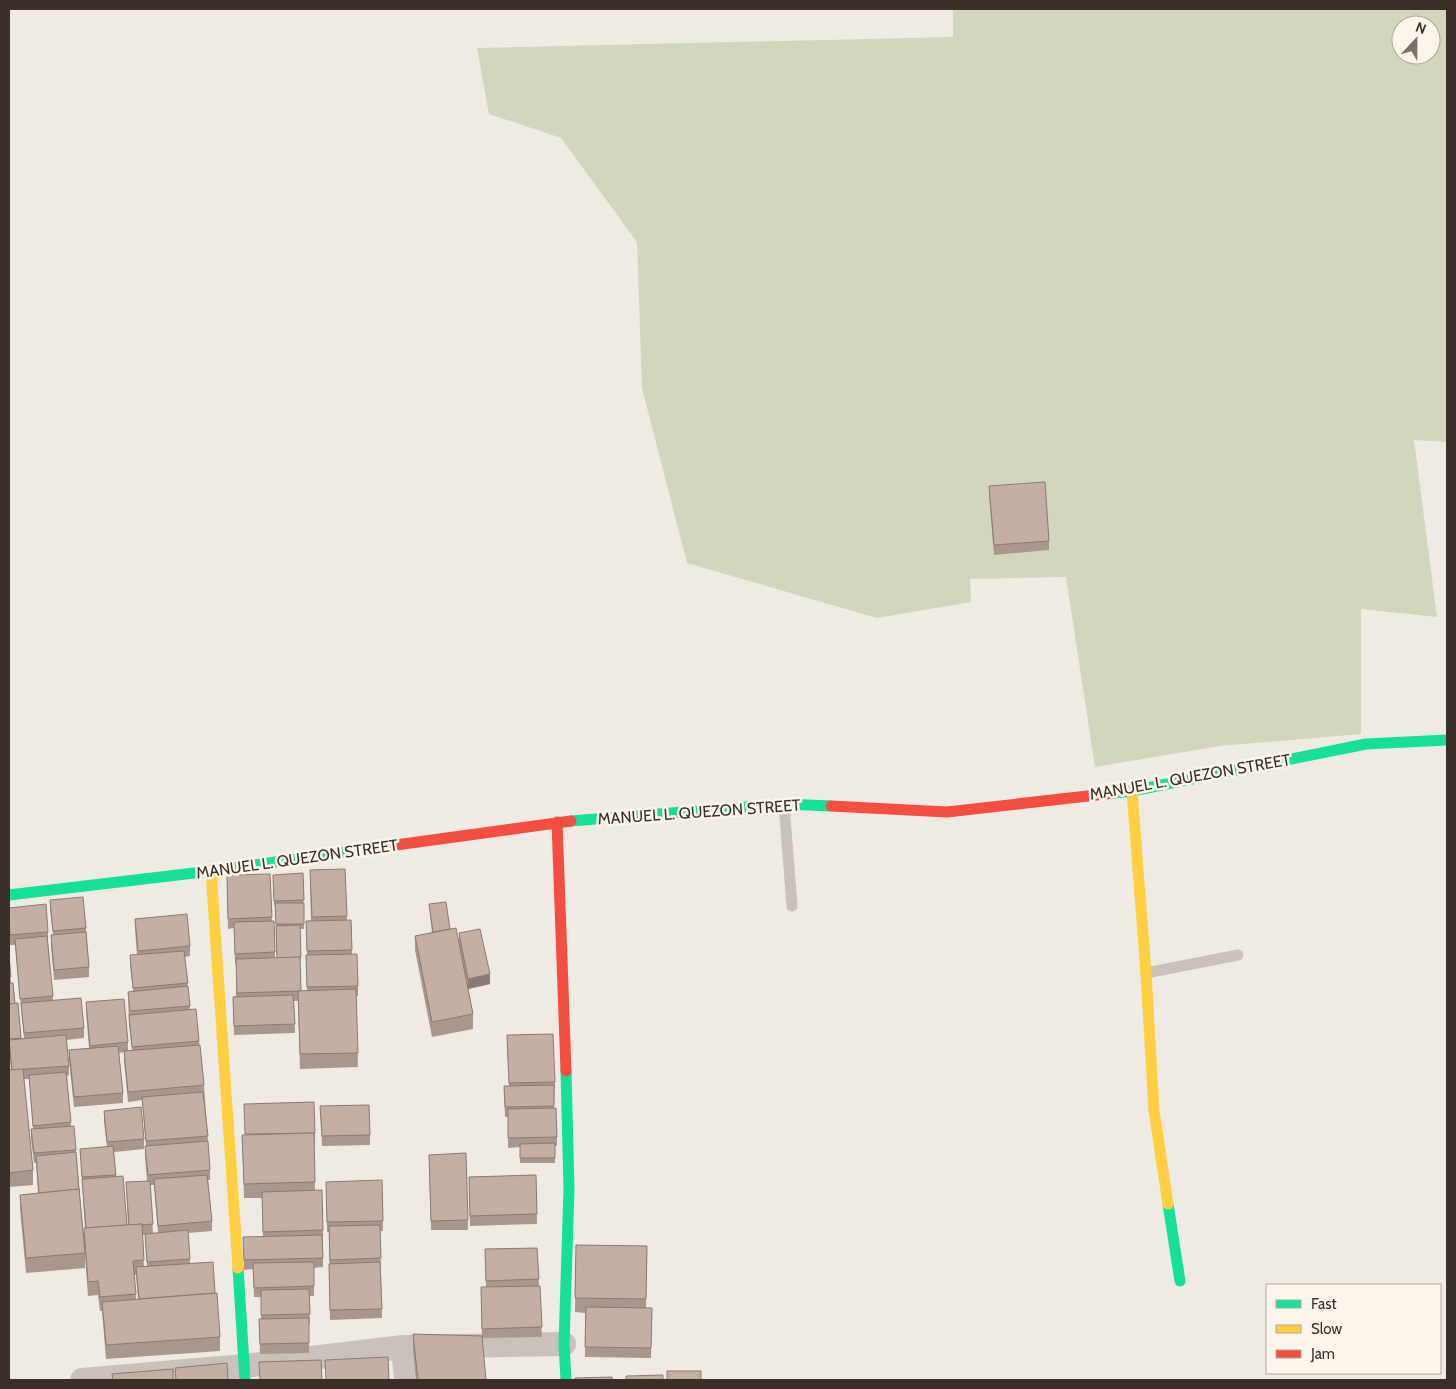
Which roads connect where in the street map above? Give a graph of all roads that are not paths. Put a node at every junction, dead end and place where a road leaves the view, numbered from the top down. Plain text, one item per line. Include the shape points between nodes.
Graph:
1 (1447, 740) edge
2 (1132, 791) junction
3 (784, 804) junction
4 (557, 822) junction
5 (211, 871) junction
6 (9, 895) edge
7 (792, 906) dead end
8 (1238, 955) dead end
9 (1146, 973) junction
10 (1180, 1282) dead end
11 (564, 1344) junction
12 (403, 1347) junction
13 (244, 1373) edge
14 (82, 1380) edge
15 (406, 1380) edge
16 (566, 1380) edge

1 - 2 street, MANUEL L. QUEZON STREET via 1366,744
2 - 3 street, MANUEL L. QUEZON STREET via 947,812
2 - 9 street
3 - 4 street, MANUEL L. QUEZON STREET
3 - 7 lane
4 - 5 street, MANUEL L. QUEZON STREET
4 - 11 street via 569,1189
5 - 6 street, MANUEL L. QUEZON STREET
5 - 13 street
8 - 9 lane
9 - 10 street via 1154,1111
11 - 12 street
11 - 16 street
12 - 13 street
12 - 15 street
13 - 14 street

